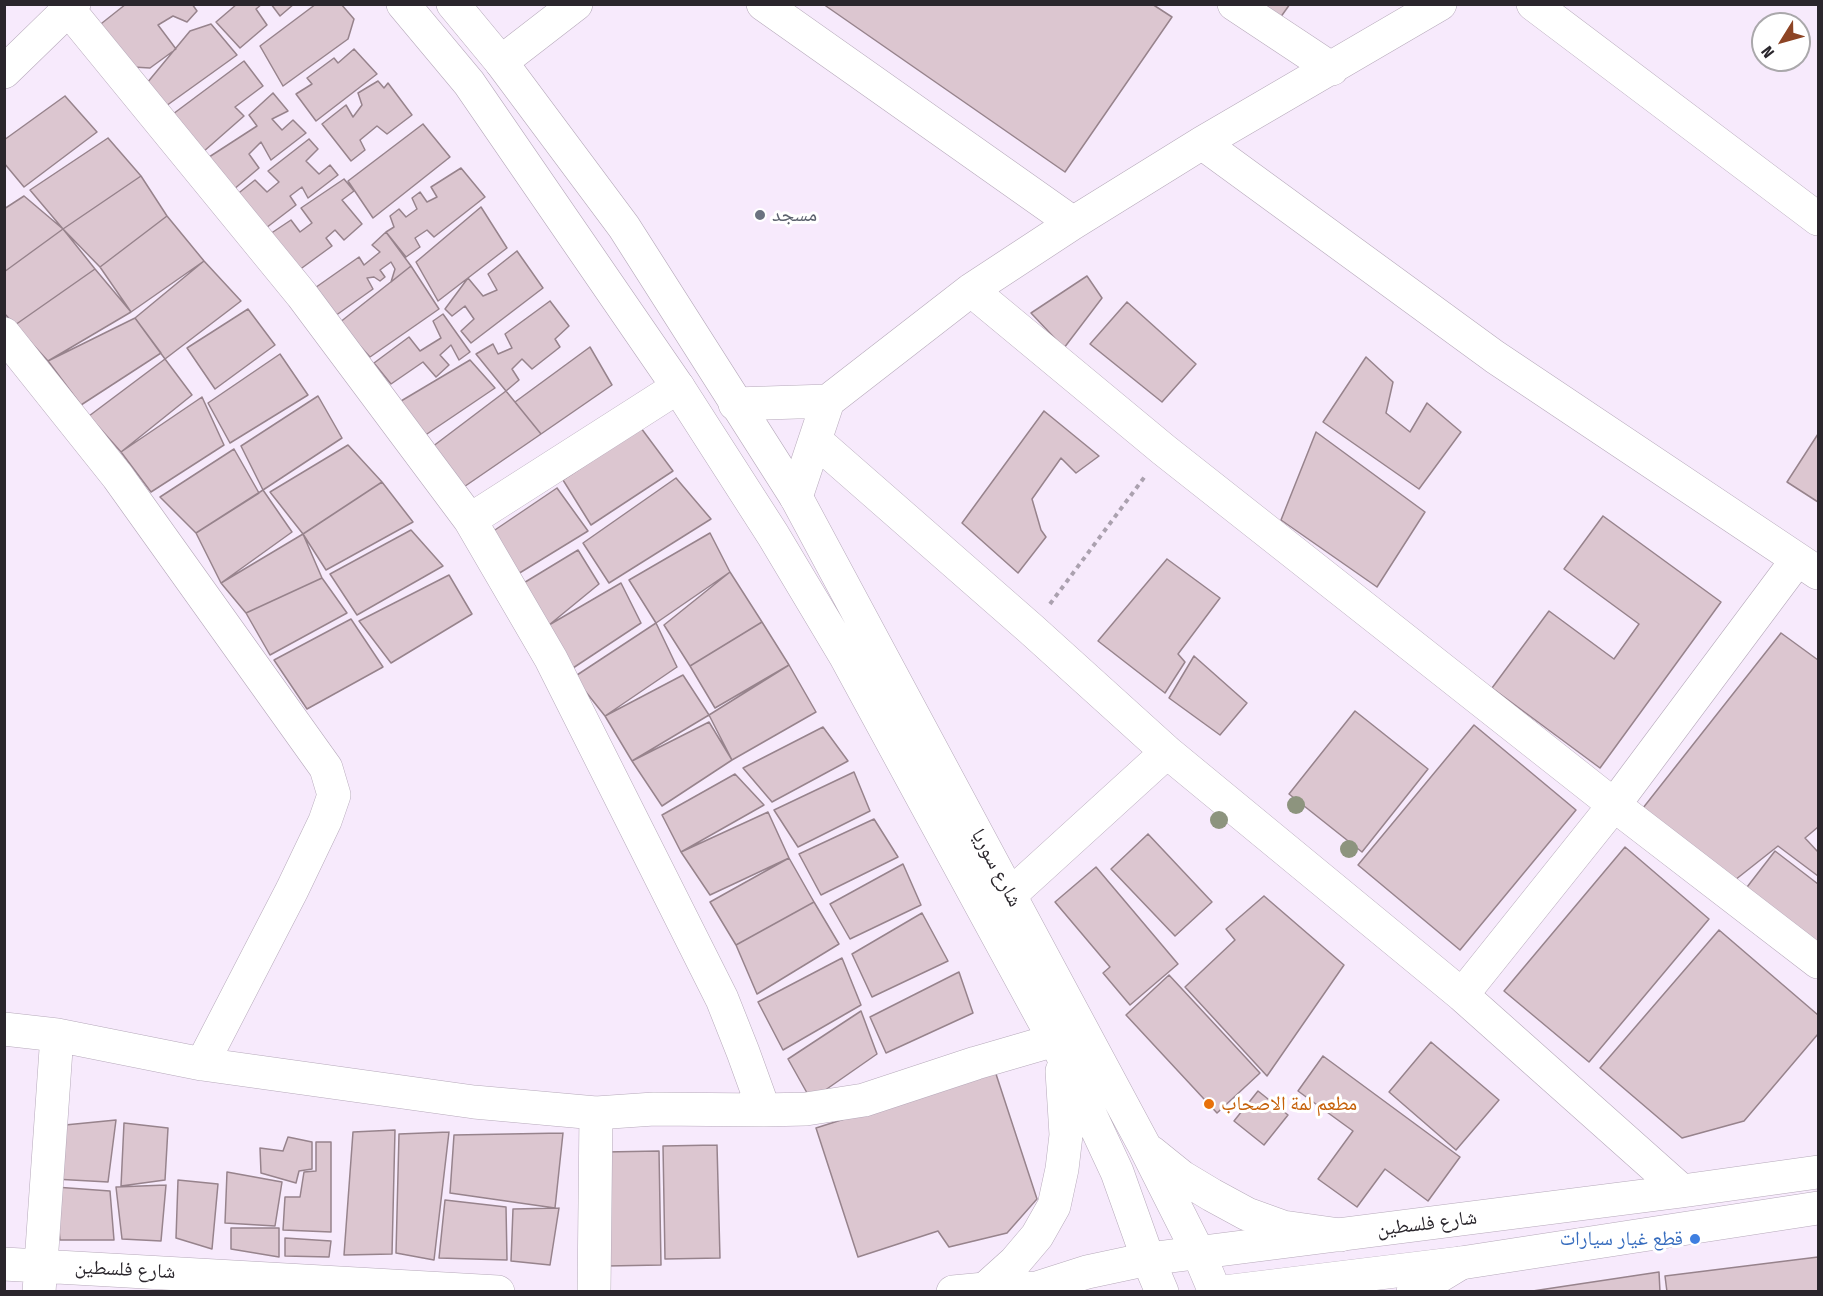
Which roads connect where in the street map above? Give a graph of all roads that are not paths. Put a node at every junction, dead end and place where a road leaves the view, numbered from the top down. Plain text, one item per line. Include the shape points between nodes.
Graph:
1 (403, 4) edge
2 (453, 4) edge
3 (576, 4) edge
4 (763, 4) edge
5 (1234, 4) edge
6 (1440, 4) edge
7 (1533, 4) edge
8 (69, 6) edge
9 (501, 62) junction
10 (1332, 69) junction
11 (4, 72) edge
12 (1202, 143) junction
13 (1818, 219) edge
14 (1073, 223) junction
15 (971, 290) junction
16 (4, 334) edge
17 (678, 387) junction
18 (828, 402) junction
19 (735, 404) junction
20 (815, 441) junction
21 (796, 497) junction
22 (470, 520) junction
23 (1808, 567) edge
24 (1167, 752) junction
25 (1614, 805) junction
26 (1010, 895) junction
27 (1818, 962) edge
28 (1462, 994) junction
29 (4, 1029) edge
30 (57, 1035) junction
31 (1058, 1046) junction
32 (202, 1064) junction
33 (764, 1110) junction
34 (596, 1113) junction
35 (1145, 1147) junction
36 (1818, 1172) edge
37 (1682, 1191) junction
38 (1818, 1209) edge
39 (1340, 1235) junction
40 (1198, 1254) junction
41 (1148, 1259) junction
42 (1461, 1263) junction
43 (4, 1264) edge
44 (39, 1279) edge
45 (1045, 1290) edge
46 (963, 1291) edge
47 (498, 1292) edge
48 (594, 1292) edge
49 (1162, 1292) edge
50 (1215, 1292) edge
51 (1224, 1292) edge
52 (1413, 1292) edge

1 - 17 street via 469,83
2 - 9 street, شارع سوريا
3 - 9 street
4 - 14 street
5 - 10 street
6 - 10 street
7 - 13 street
8 - 11 street
8 - 22 street via 302,295
9 - 19 street, شارع سوريا via 624,227
10 - 12 street
12 - 14 street
12 - 23 street via 1495,357
14 - 15 street
15 - 18 street
15 - 25 street via 1164,450
16 - 32 street via 118,477 250,661 326,768 334,795 316,841
17 - 22 street
17 - 31 street via 846,657
18 - 19 street
18 - 20 street
19 - 21 street, شارع سوريا
20 - 21 street
20 - 24 street
21 - 26 street, شارع سوريا
22 - 33 street via 551,659 722,999
23 - 25 street
24 - 26 street
24 - 28 street
25 - 27 street
25 - 28 street
26 - 35 street, شارع سوريا
28 - 37 street
29 - 30 street
30 - 32 street
30 - 44 street
31 - 33 street via 976,1063 864,1100 806,1109
31 - 41 street via 1117,1172
31 - 46 street via 1066,1135 1054,1206 1037,1236 1015,1262
32 - 34 street via 474,1102
33 - 34 street
34 - 48 street
35 - 39 street via 1182,1177 1247,1214 1283,1227
35 - 40 street, شارع سوريا
36 - 37 street, شارع فلسطين
37 - 39 street, شارع فلسطين
38 - 42 street
39 - 40 street, شارع فلسطين
40 - 41 street, شارع فلسطين
40 - 50 street, شارع سوريا
41 - 45 street, شارع فلسطين via 1087,1272
41 - 49 street
42 - 51 street
42 - 52 street
43 - 44 street, شارع فلسطين
44 - 47 street, شارع فلسطين
45 - 46 street, شارع فلسطين

